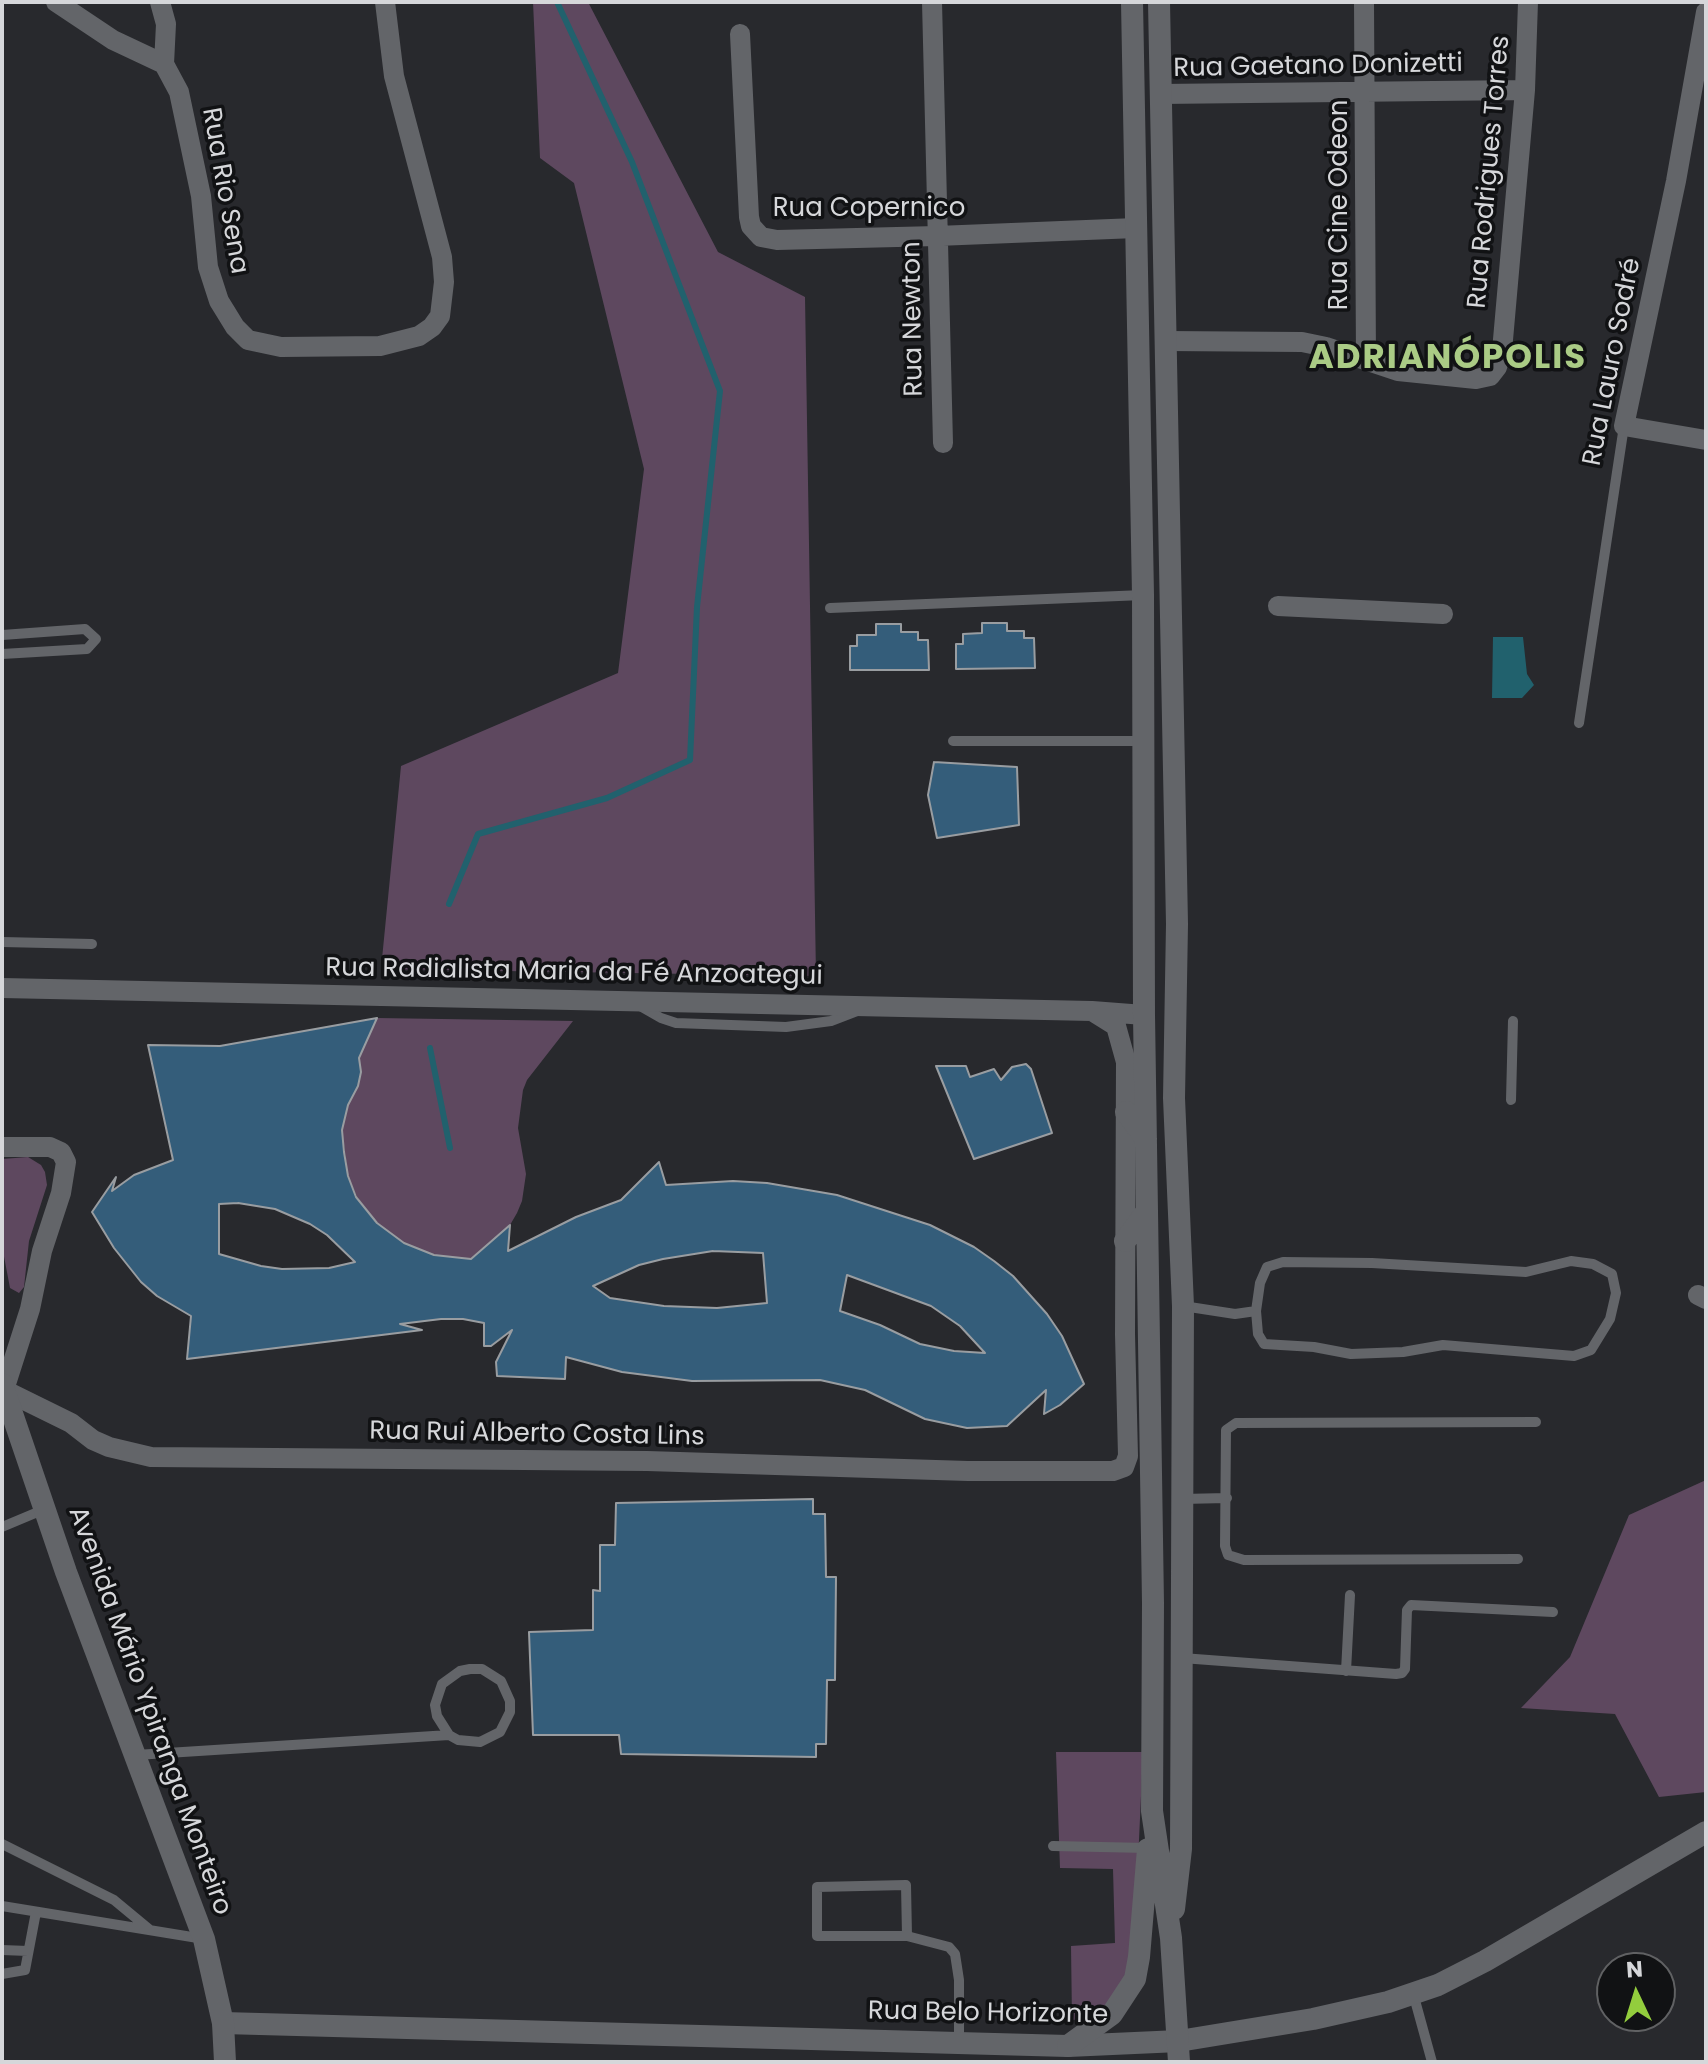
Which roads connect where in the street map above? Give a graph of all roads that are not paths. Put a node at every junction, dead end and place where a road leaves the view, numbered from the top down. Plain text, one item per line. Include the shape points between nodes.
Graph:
1 (56, 2) edge
2 (160, 2) edge
3 (385, 2) edge
4 (932, 2) edge
5 (1132, 2) edge
6 (1159, 2) edge
7 (1364, 2) edge
8 (1528, 2) edge
9 (1706, 12) edge
10 (740, 34) dead end
11 (164, 64) junction
12 (1525, 90) junction
13 (1366, 92) junction
14 (1160, 94) junction
15 (1136, 228) junction
16 (937, 236) junction
17 (1166, 341) junction
18 (1366, 361) junction
19 (1624, 426) junction
20 (1706, 440) edge
21 (943, 443) dead end
22 (1143, 595) junction
23 (1278, 606) dead end
24 (830, 608) dead end
25 (1443, 614) dead end
26 (2, 635) edge
27 (2, 654) edge
28 (1579, 723) dead end
29 (953, 741) dead end
30 (1143, 741) junction
31 (2, 942) edge
32 (92, 944) dead end
33 (2, 988) edge
34 (1092, 1011) junction
35 (1144, 1015) junction
36 (1513, 1021) dead end
37 (1511, 1100) dead end
38 (1126, 1112) junction
39 (1146, 1139) junction
40 (2, 1147) edge
41 (1147, 1211) junction
42 (1125, 1241) junction
43 (1183, 1306) junction
44 (1256, 1311) junction
45 (3, 1387) edge
46 (1536, 1422) dead end
47 (1227, 1498) junction
48 (1182, 1499) junction
49 (45, 1509) junction
50 (2, 1527) edge
51 (1518, 1559) dead end
52 (1350, 1595) dead end
53 (1553, 1612) dead end
54 (1182, 1658) junction
55 (1346, 1671) junction
56 (449, 1735) junction
57 (136, 1755) junction
58 (1152, 1811) junction
59 (1706, 1832) edge
60 (2, 1844) edge
61 (1053, 1846) dead end
62 (1148, 1848) junction
63 (2, 1906) edge
64 (36, 1912) junction
65 (151, 1930) junction
66 (907, 1936) junction
67 (1171, 1938) junction
68 (204, 1939) junction
69 (2, 1950) edge
70 (28, 1951) junction
71 (2, 1974) edge
72 (1413, 1993) junction
73 (223, 2023) junction
74 (959, 2043) junction
75 (1068, 2046) junction
76 (1179, 2052) edge
77 (225, 2062) edge
78 (1432, 2062) edge

1 - 11 street via 113,40
2 - 11 street, Rua Rio Sena via 166,24
3 - 11 street, Rua Rio Sena via 394,76 436,230 444,282 440,316 419,336 380,346 281,347 248,340 235,327 208,267 201,196 179,92
4 - 16 street, Rua Newton
5 - 15 main road
6 - 14 main road
7 - 13 street, Rua Cine Odeon
8 - 12 street, Rua Rodrigues Torres
9 - 19 street, Rua Lauro Sodré
10 - 16 street, Rua Copernico via 749,217 756,233 768,240
12 - 13 street, Rua Gaetano Donizetti
12 - 18 street, Rua Rodrigues Torres via 1497,367 1490,376 1476,379 1398,371
13 - 14 street, Rua Gaetano Donizetti
13 - 18 street, Rua Cine Odeon
14 - 17 main road
15 - 16 street, Rua Copernico
15 - 22 main road
16 - 21 street, Rua Newton
17 - 18 street via 1302,342
17 - 43 main road via 1177,924 1174,1098
19 - 20 street
19 - 28 lane, Rua Lauro Sodré
22 - 24 lane
22 - 30 main road
23 - 25 street
26 - 27 lane via 85,629 96,639 87,649
29 - 30 lane
30 - 35 main road
31 - 32 lane
33 - 34 street, Rua Radialista Maria da Fé Anzoategui
34 - 35 street, Rua Radialista Maria da Fé Anzoategui
34 - 38 street via 1116,1026 1122,1040
35 - 39 main road
36 - 37 lane
38 - 39 main road
38 - 42 street
39 - 41 main road
40 - 45 street via 50,1147 66,1162 30,1309
41 - 42 main road
41 - 58 main road
42 - 45 street, Rua Rui Alberto Costa Lins via 1128,1460 1121,1470 151,1457 93,1440
43 - 44 lane via 1235,1314
43 - 48 main road
44 - 44 lane via 1267,1267 1283,1262 1526,1272 1571,1261 1612,1274 1616,1293 1610,1319 1591,1350 1574,1356 1443,1345 1351,1354 1264,1344
45 - 49 main road, Avenida Mário Ypiranga Monteiro
46 - 47 lane via 1236,1423 1226,1430
47 - 48 lane
47 - 51 lane via 1225,1546 1228,1555 1244,1560
48 - 54 main road
49 - 50 lane
49 - 57 main road, Avenida Mário Ypiranga Monteiro
52 - 55 lane
53 - 55 lane via 1416,1604 1407,1610 1402,1673
54 - 55 lane
54 - 67 main road via 1181,1849
56 - 56 lane via 480,1742 500,1732 510,1712 501,1681 482,1669 460,1671 442,1684 437,1716
56 - 57 lane
57 - 68 main road, Avenida Mário Ypiranga Monteiro
58 - 62 main road
58 - 67 main road
59 - 72 main road, Rua Belo Horizonte via 1485,1961
60 - 65 lane via 114,1900
61 - 62 lane
62 - 75 main road via 1135,1979 1112,2014
63 - 64 lane
64 - 65 lane
64 - 70 lane
65 - 68 lane
66 - 66 lane via 906,1885 817,1887 817,1936
66 - 74 lane via 949,1947 955,1954
67 - 76 main road
68 - 73 main road, Avenida Mário Ypiranga Monteiro
69 - 70 lane
70 - 71 lane via 25,1970
72 - 76 main road, Rua Belo Horizonte
72 - 78 lane
73 - 74 main road, Rua Belo Horizonte
73 - 77 main road, Avenida Mário Ypiranga Monteiro
74 - 75 main road, Rua Belo Horizonte
75 - 76 main road, Rua Belo Horizonte

